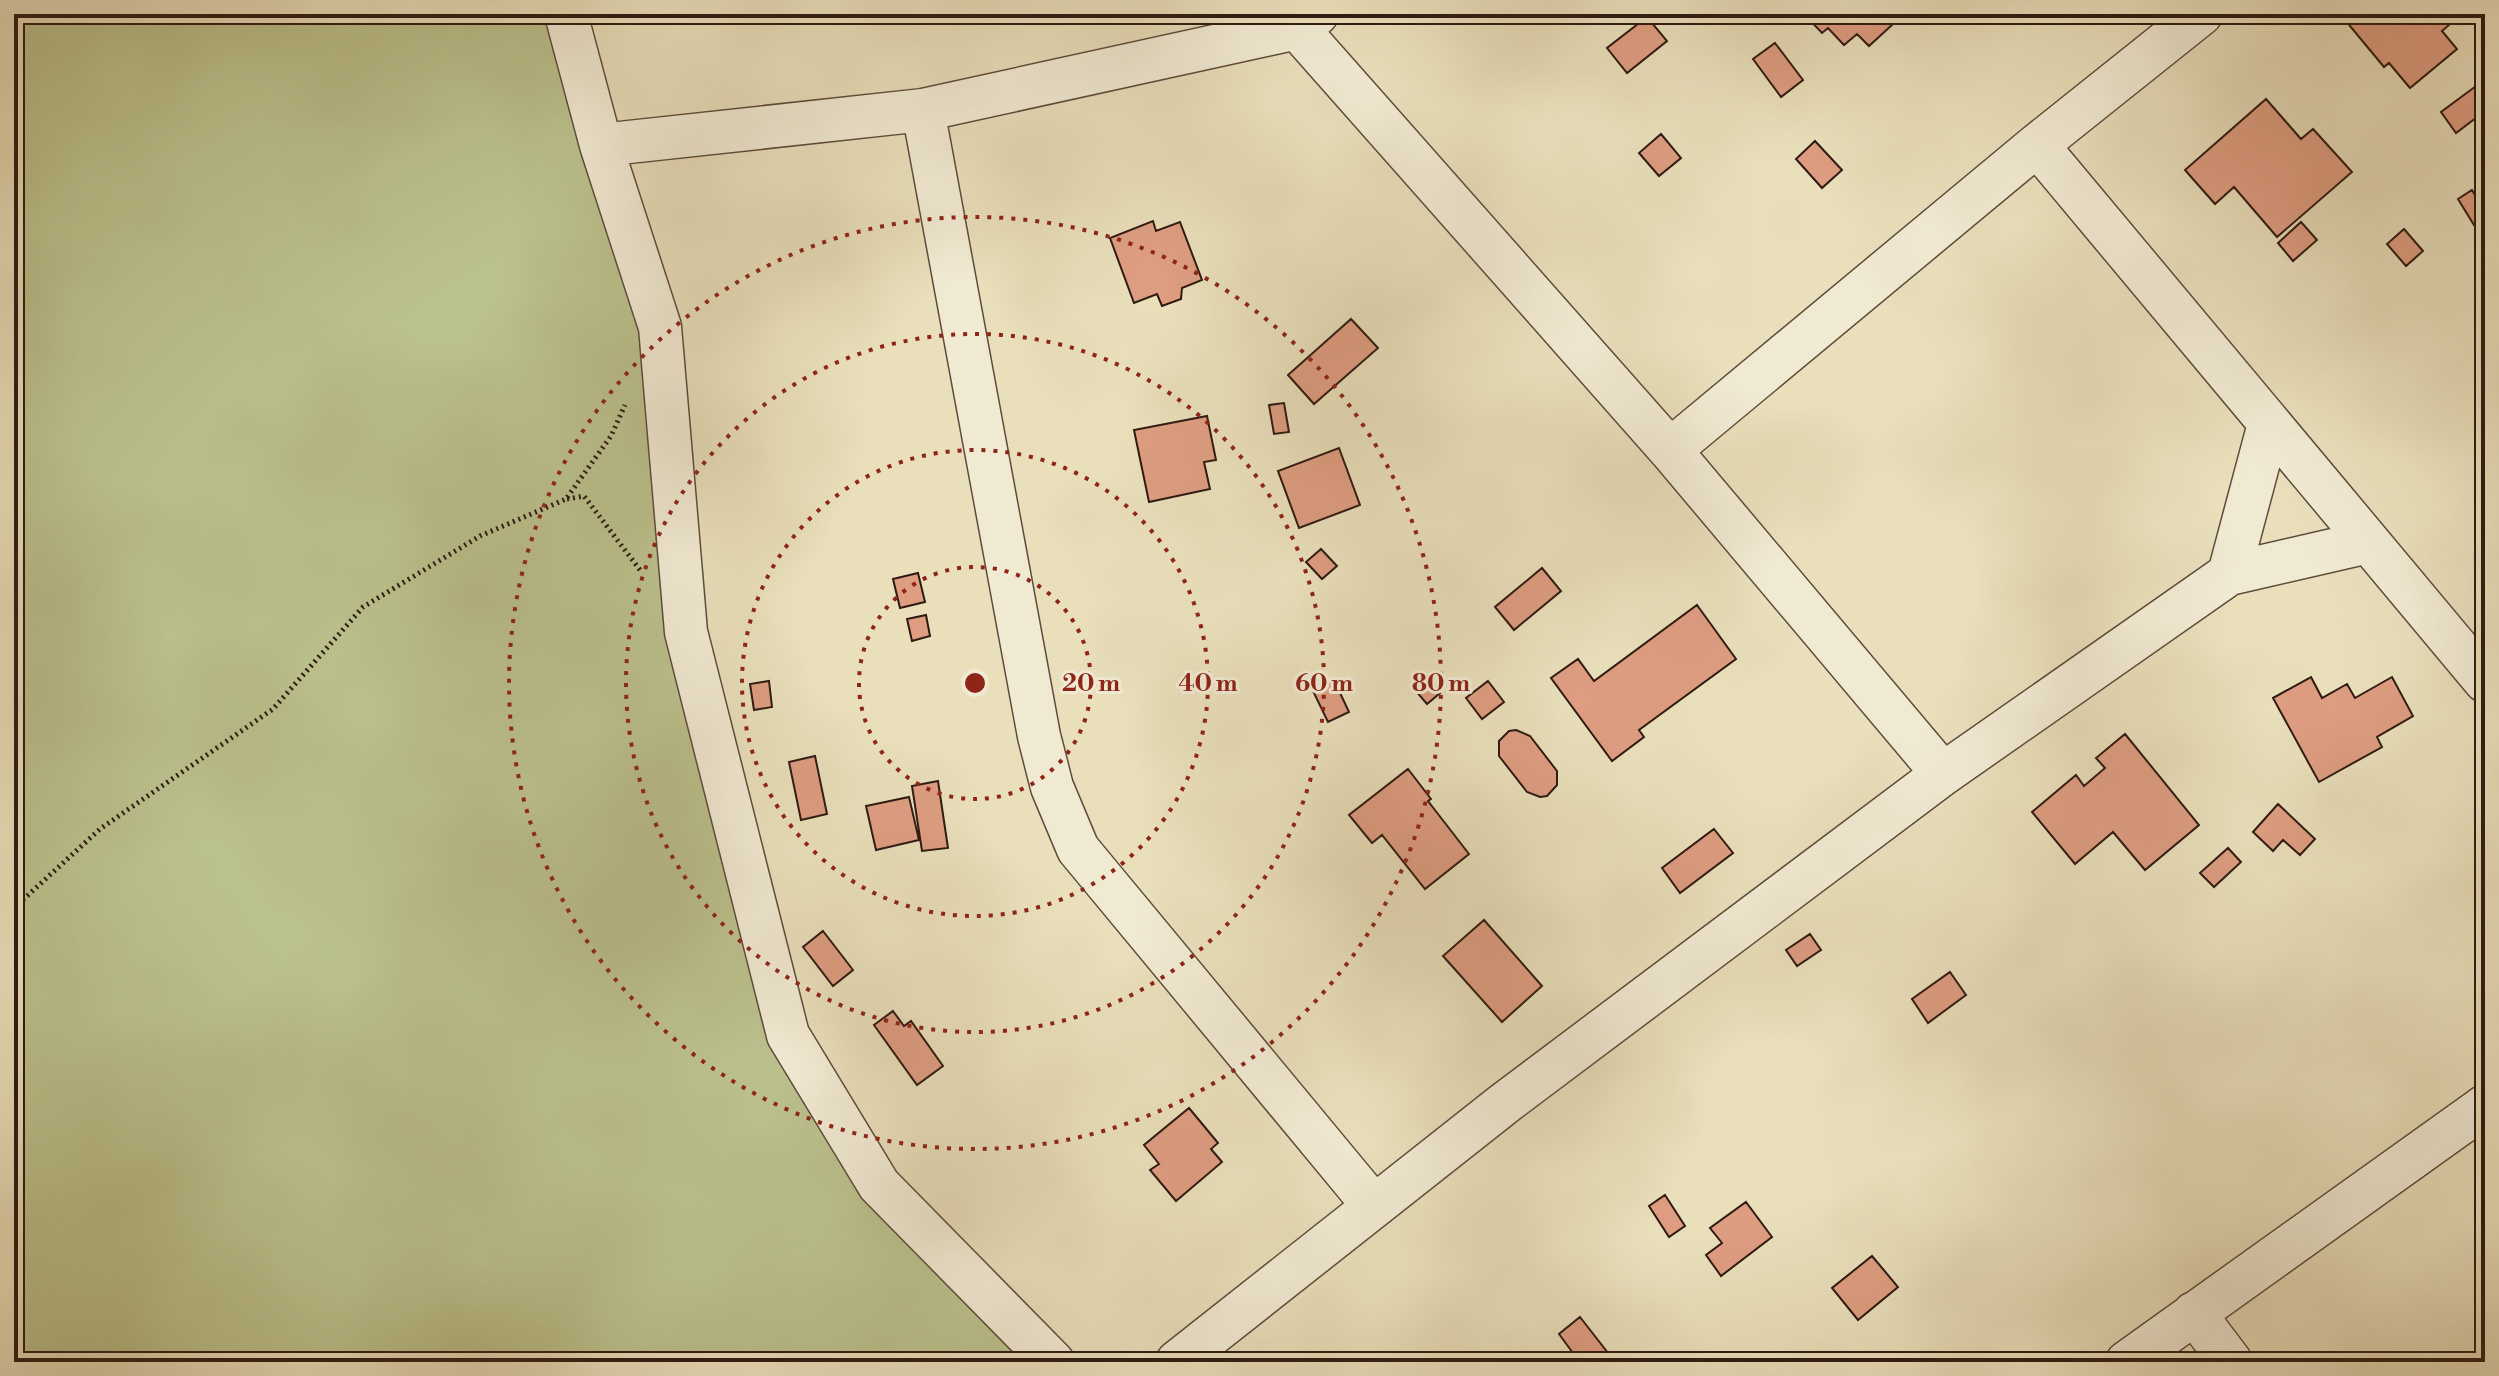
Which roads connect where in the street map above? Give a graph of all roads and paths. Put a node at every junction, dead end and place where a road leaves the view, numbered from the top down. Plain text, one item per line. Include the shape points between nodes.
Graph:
1 (566, 14) edge
2 (2201, 14) edge
3 (1307, 21) edge
4 (923, 110) junction
5 (601, 145) junction
6 (2037, 145) junction
7 (629, 395) dead end
8 (2269, 424) junction
9 (1670, 450) junction
10 (566, 499) junction
11 (2368, 542) junction
12 (2229, 574) junction
13 (649, 582) dead end
14 (2485, 681) edge
15 (1943, 774) junction
16 (14, 908) edge
17 (2485, 1106) edge
18 (1373, 1205) junction
19 (2194, 1313) junction
20 (1053, 1362) edge
21 (1177, 1362) edge
22 (2127, 1362) edge
23 (2231, 1362) edge

1 - 5 street
2 - 6 street
3 - 4 street
3 - 9 street
4 - 5 street
4 - 18 street via 1052,787 1078,849
5 - 20 street via 660,327 686,632 788,1035 879,1185
6 - 8 street
6 - 9 street
7 - 10 path via 611,436
8 - 11 street
8 - 12 street
9 - 15 street
10 - 13 path via 584,496
10 - 16 path via 480,536 363,607 273,709 100,829
11 - 12 street
11 - 14 street
12 - 15 street
15 - 18 street
17 - 19 street
18 - 21 street
19 - 22 street
19 - 23 street

